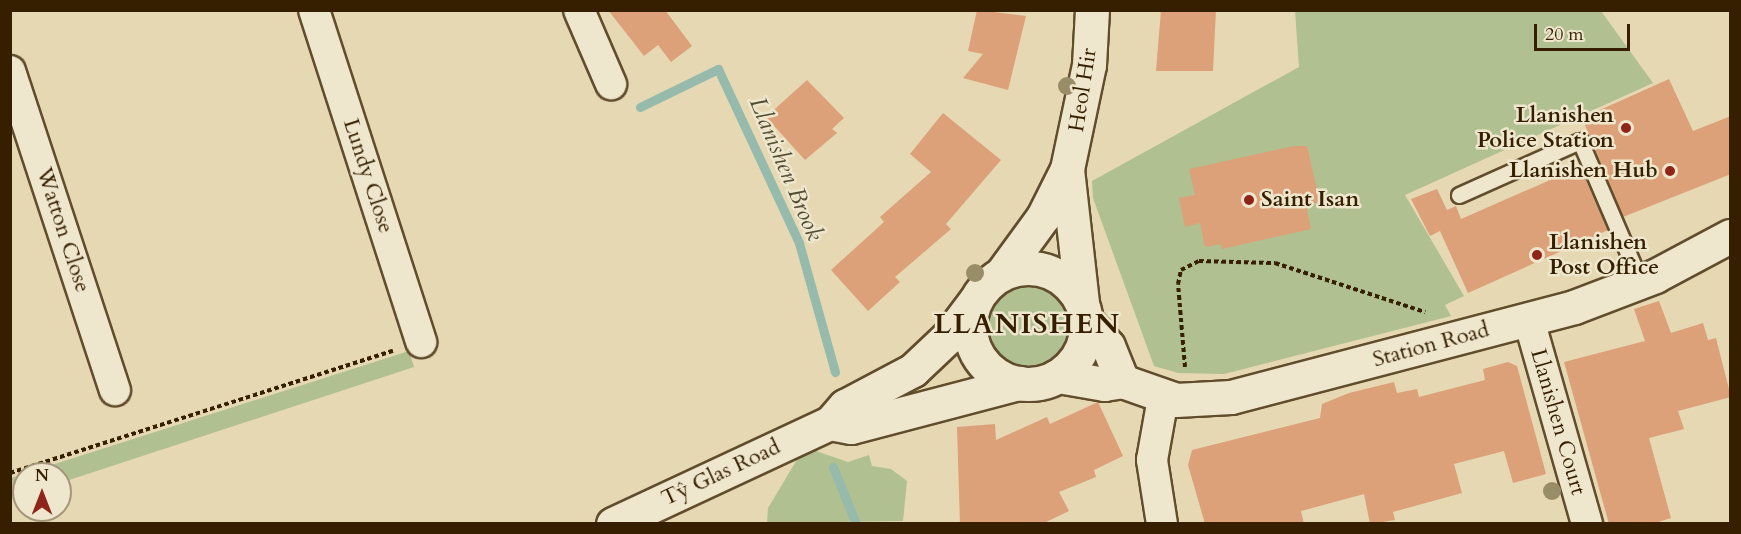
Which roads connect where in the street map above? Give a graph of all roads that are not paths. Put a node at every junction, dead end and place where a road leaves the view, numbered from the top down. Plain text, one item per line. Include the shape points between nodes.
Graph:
1 (315, 10) edge
2 (579, 10) edge
3 (1092, 10) edge
4 (10, 70) edge
5 (611, 84) dead end
6 (1068, 169) junction
7 (1459, 195) dead end
8 (1731, 236) edge
9 (1002, 273) junction
10 (1641, 283) junction
11 (975, 301) junction
12 (1084, 312) junction
13 (1529, 320) junction
14 (409, 346) road end
15 (1058, 376) junction
16 (1122, 381) junction
17 (1019, 383) junction
18 (115, 390) dead end
19 (1163, 398) junction
20 (830, 423) junction
21 (613, 524) edge
22 (1162, 524) edge
23 (1587, 524) edge

1 - 14 street, Lundy Close
2 - 5 street
3 - 6 main road, Heol Hir via 1087,75
4 - 18 street, Watton Close
6 - 9 main road, Heol Hir via 1043,217
6 - 12 main road, Heol Hir
7 - 10 lane via 1580,141
8 - 10 main road, Station Road
9 - 11 main road
9 - 12 main road via 1034,268 1049,271 1071,286
10 - 13 main road, Station Road
11 - 17 main road via 970,321 977,353 999,377
11 - 20 main road, Tŷ Glas Road via 948,337 913,370 845,406
12 - 15 main road via 1078,357
12 - 16 main road via 1108,346
13 - 19 main road, Station Road via 1231,397 1204,401
13 - 23 street, Llanishen Court
15 - 16 main road, Station Road via 1104,384
15 - 17 main road
16 - 19 main road, Station Road
17 - 20 main road, Tŷ Glas Road via 851,427
19 - 22 street via 1152,460
20 - 21 main road, Tŷ Glas Road

